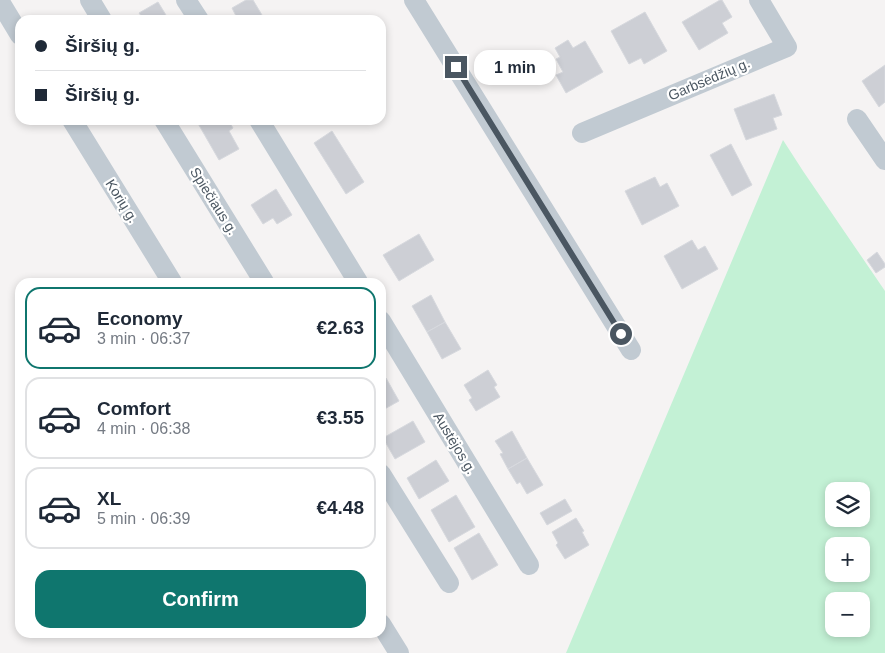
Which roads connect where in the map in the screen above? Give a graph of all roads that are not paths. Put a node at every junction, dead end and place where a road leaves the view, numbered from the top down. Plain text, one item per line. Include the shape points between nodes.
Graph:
1 (90, 0) edge
2 (186, 0) edge
3 (414, 0) edge
4 (759, 0) edge
5 (0, 2) edge
6 (99, 15) edge
7 (195, 15) edge
8 (15, 26) edge
9 (857, 119) dead end
10 (75, 125) edge
11 (167, 125) edge
12 (262, 125) edge
13 (582, 133) dead end
14 (885, 160) edge
15 (170, 278) edge
16 (262, 278) edge
17 (356, 278) edge
18 (386, 329) edge
19 (631, 350) dead end
20 (386, 482) edge
21 (530, 565) dead end
22 (448, 583) dead end
23 (386, 632) edge
24 (399, 653) edge

1 - 6 street
2 - 7 street
3 - 19 street
4 - 13 street, Garbsėdžių g. via 786,47
5 - 8 street
9 - 14 street
10 - 15 street, Korių g.
11 - 16 street, Spiečiaus g.
12 - 17 street
18 - 21 street, Austėjos g.
20 - 22 street
23 - 24 street

